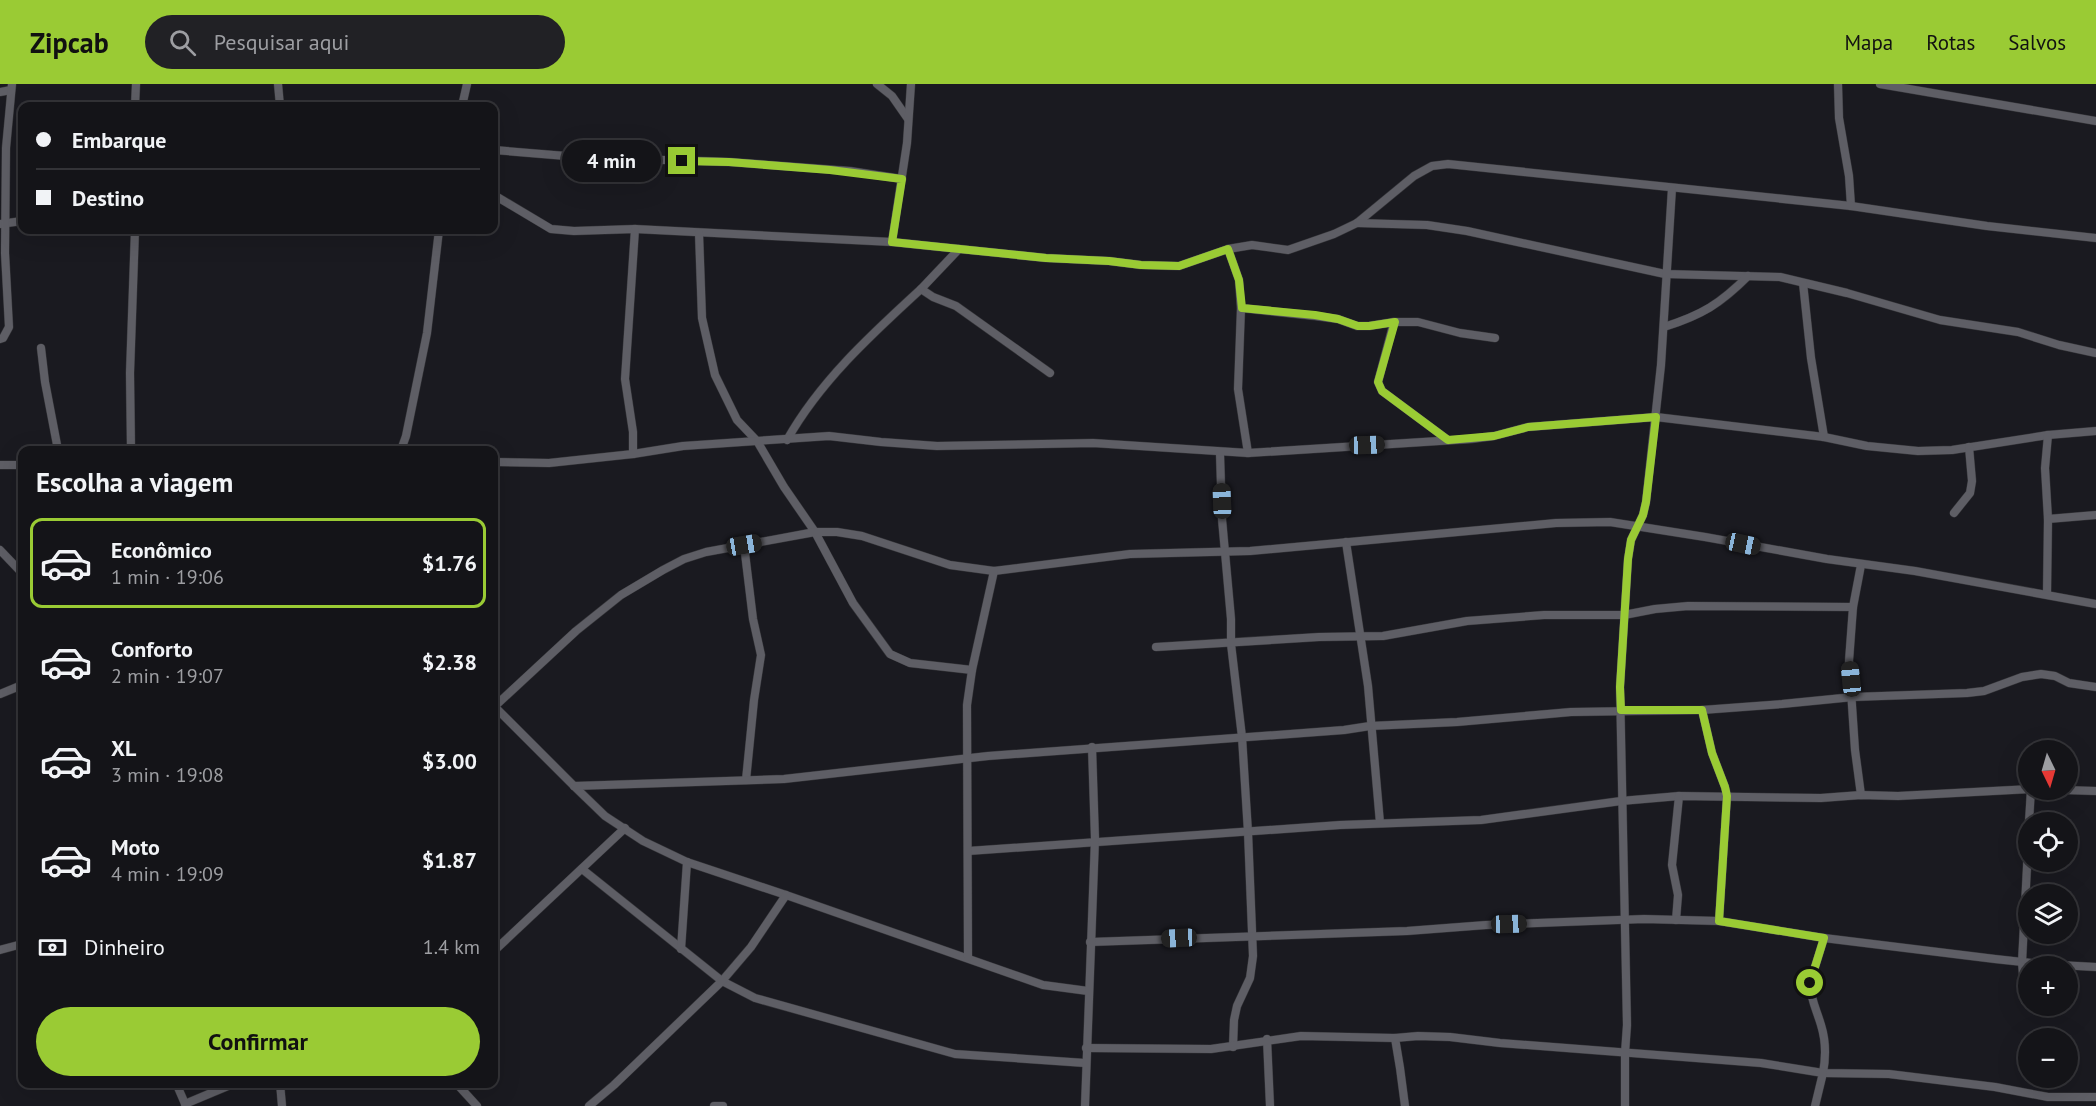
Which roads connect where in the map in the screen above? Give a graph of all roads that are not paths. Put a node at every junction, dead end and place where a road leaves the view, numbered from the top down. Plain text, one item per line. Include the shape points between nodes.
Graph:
1 (136, 84) edge
2 (278, 84) edge
3 (467, 84) edge
4 (877, 84) edge
5 (911, 84) edge
6 (1838, 84) edge
7 (1880, 84) edge
8 (12, 87) edge
9 (0, 92) edge
10 (135, 102) edge
11 (279, 102) edge
12 (463, 102) edge
13 (908, 119) junction
14 (2096, 120) edge
15 (498, 150) edge
16 (902, 179) junction
17 (1672, 188) junction
18 (498, 197) edge
19 (1851, 206) junction
20 (18, 221) edge
21 (3, 223) edge
22 (1357, 223) junction
23 (635, 230) junction
24 (699, 233) junction
25 (135, 234) edge
26 (439, 234) edge
27 (2096, 238) edge
28 (892, 242) junction
29 (959, 249) junction
30 (1228, 249) junction
31 (1665, 274) junction
32 (1748, 276) junction
33 (1803, 283) junction
34 (921, 290) junction
35 (1242, 308) junction
36 (1395, 322) junction
37 (1664, 327) junction
38 (1495, 338) dead end
39 (0, 339) edge
40 (41, 348) dead end
41 (2096, 353) edge
42 (1050, 373) dead end
43 (1656, 417) junction
44 (2096, 431) edge
45 (2048, 435) junction
46 (1824, 437) junction
47 (787, 440) junction
48 (1448, 440) junction
49 (757, 441) junction
50 (56, 446) edge
51 (131, 446) edge
52 (402, 446) edge
53 (1969, 447) junction
54 (1220, 453) junction
55 (1248, 453) junction
56 (633, 454) junction
57 (498, 462) edge
58 (0, 465) edge
59 (18, 465) edge
60 (1954, 513) dead end
61 (2096, 515) edge
62 (2048, 519) junction
63 (1636, 526) junction
64 (815, 532) junction
65 (1346, 542) junction
66 (744, 545) junction
67 (0, 550) edge
68 (1225, 553) junction
69 (1861, 565) junction
70 (18, 567) edge
71 (994, 571) junction
72 (2047, 594) junction
73 (2096, 604) edge
74 (1853, 607) junction
75 (1623, 615) junction
76 (1359, 637) junction
77 (1231, 644) junction
78 (1156, 647) dead end
79 (972, 670) junction
80 (18, 687) edge
81 (2096, 687) edge
82 (0, 694) edge
83 (1853, 697) junction
84 (498, 703) edge
85 (1621, 710) junction
86 (1702, 710) junction
87 (498, 711) edge
88 (1370, 726) junction
89 (1242, 737) junction
90 (1092, 747) junction
91 (968, 758) junction
92 (746, 780) junction
93 (574, 786) junction
94 (2018, 790) edge
95 (2078, 790) edge
96 (2096, 791) edge
97 (1861, 795) junction
98 (1679, 796) junction
99 (1727, 796) junction
100 (1621, 801) junction
101 (1380, 823) junction
102 (625, 828) junction
103 (1248, 832) junction
104 (1095, 841) junction
105 (968, 851) junction
106 (687, 862) junction
107 (582, 868) junction
108 (2027, 872) edge
109 (786, 895) junction
110 (1676, 920) junction
111 (1624, 921) junction
112 (1719, 921) junction
113 (1252, 936) junction
114 (1824, 938) junction
115 (1090, 942) junction
116 (18, 945) edge
117 (498, 947) edge
118 (681, 949) junction
119 (0, 950) edge
120 (2022, 956) edge
121 (968, 957) junction
122 (2018, 962) edge
123 (2078, 966) edge
124 (2096, 967) edge
125 (722, 981) junction
126 (1088, 991) junction
127 (1395, 1038) junction
128 (1267, 1039) junction
129 (1233, 1047) junction
130 (1086, 1048) junction
131 (1625, 1053) junction
132 (1085, 1063) junction
133 (1823, 1073) junction
134 (178, 1088) edge
135 (224, 1088) edge
136 (280, 1088) edge
137 (461, 1088) edge
138 (2096, 1098) edge
139 (2047, 1102) edge
140 (185, 1105) edge
141 (282, 1106) edge
142 (477, 1106) edge
143 (589, 1106) edge
144 (714, 1106) edge
145 (723, 1106) edge
146 (1084, 1106) edge
147 (1270, 1106) edge
148 (1405, 1106) edge
149 (1625, 1106) edge
150 (1815, 1106) edge

1 - 10 street
2 - 11 street
3 - 12 street
4 - 13 street via 892,96
5 - 13 street
6 - 19 street
7 - 14 street
8 - 9 street
8 - 21 street
13 - 16 street
15 - 16 street via 615,160 729,162
16 - 28 street
17 - 19 street
17 - 22 street via 1448,164 1432,166 1414,176
17 - 31 street
18 - 23 street via 551,229
19 - 27 street
20 - 21 street
21 - 39 street via 9,327
22 - 30 street via 1288,250 1252,245
22 - 31 street via 1457,230
23 - 24 street
23 - 56 street via 626,379
24 - 28 street
24 - 49 street via 702,318 715,375 737,420
25 - 51 street
26 - 52 street via 427,333
28 - 29 street
29 - 30 street via 1179,266
29 - 34 street
30 - 35 street via 1239,280
31 - 32 street
31 - 37 street
32 - 33 street via 1780,277
32 - 37 street via 1712,308
33 - 41 street via 1940,320 2018,332
33 - 46 street
34 - 42 street via 956,306
34 - 47 street via 855,352 801,415
35 - 36 street via 1315,315 1358,326
35 - 55 street via 1238,389
36 - 38 street via 1418,321
36 - 48 street via 1378,382 1382,391
37 - 43 street
40 - 50 street
43 - 46 street
43 - 48 street via 1528,427 1494,436
43 - 63 street via 1646,502
44 - 45 street
45 - 53 street
45 - 62 street
46 - 53 street via 1918,451
47 - 49 street
47 - 54 street via 829,436 953,446 1093,443
48 - 55 street
49 - 56 street
49 - 64 street
53 - 60 street via 1970,493
54 - 55 street
54 - 68 street
56 - 57 street via 549,463
58 - 59 street
61 - 62 street
62 - 72 street
63 - 65 street via 1610,522 1556,523
63 - 69 street
63 - 75 street via 1628,559
64 - 66 street
64 - 71 street via 862,536 950,565
64 - 79 street via 853,603 890,654 910,663
65 - 68 street
65 - 76 street
66 - 84 street via 684,559 621,595
66 - 92 street via 761,655
67 - 70 street
68 - 71 street via 1130,554
68 - 77 street
69 - 72 street
69 - 74 street
71 - 79 street
72 - 73 street
74 - 75 street via 1688,606
74 - 83 street via 1849,661
75 - 76 street via 1544,615 1467,621
75 - 85 street
76 - 77 street
76 - 88 street
77 - 78 street
77 - 89 street
79 - 91 street via 967,705
80 - 82 street
81 - 83 street via 2041,674 1984,691
83 - 86 street
83 - 97 street
85 - 86 street
85 - 88 street
85 - 100 street
86 - 99 street
87 - 93 street
88 - 89 street
88 - 101 street
89 - 90 street
89 - 103 street
90 - 91 street
90 - 104 street
91 - 92 street
91 - 105 street
92 - 93 street
93 - 102 street via 605,816
94 - 97 street
95 - 96 street
97 - 99 street
98 - 99 street
98 - 100 street
98 - 110 street via 1672,865
99 - 112 street
100 - 101 street via 1482,820
100 - 111 street
101 - 103 street
102 - 106 street
102 - 107 street
103 - 104 street
103 - 113 street
104 - 105 street
104 - 115 street
105 - 121 street
106 - 109 street
106 - 118 street
107 - 117 street
107 - 118 street
108 - 120 street
109 - 121 street
109 - 125 street
110 - 111 street
110 - 112 street
111 - 113 street
111 - 131 street
112 - 114 street
113 - 115 street
113 - 129 street via 1250,978 1237,1006
114 - 122 street
114 - 133 street via 1810,983 1826,1052
115 - 126 street
116 - 119 street
118 - 125 street
121 - 126 street via 1043,985
123 - 124 street
125 - 132 street via 755,998 955,1054
125 - 143 street
126 - 130 street
127 - 128 street
127 - 131 street via 1450,1037
127 - 148 street
128 - 129 street
128 - 147 street
129 - 130 street
130 - 132 street
131 - 133 street via 1761,1062
131 - 149 street
132 - 146 street
133 - 139 street via 1934,1079
133 - 150 street
134 - 140 street
135 - 140 street
136 - 141 street
137 - 142 street
138 - 139 street
144 - 145 street

